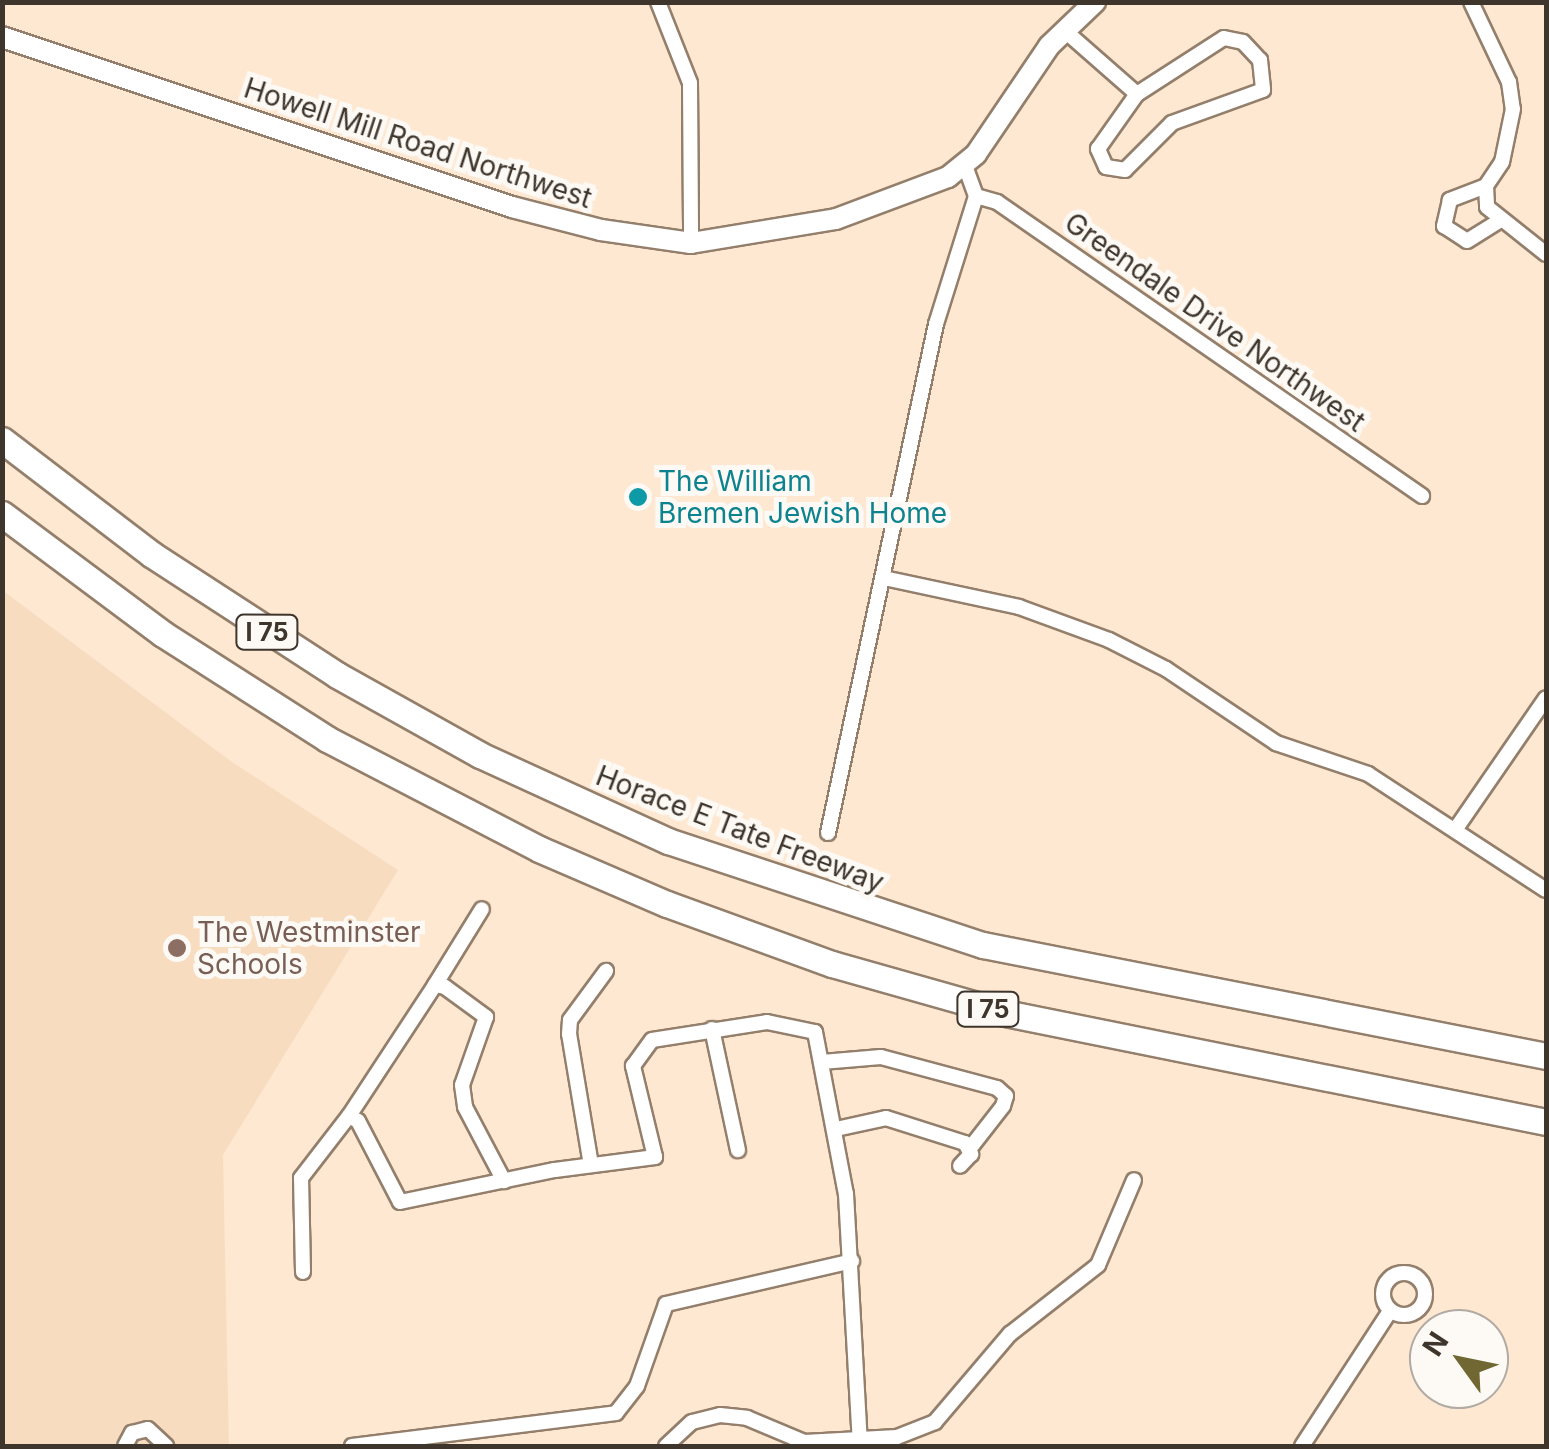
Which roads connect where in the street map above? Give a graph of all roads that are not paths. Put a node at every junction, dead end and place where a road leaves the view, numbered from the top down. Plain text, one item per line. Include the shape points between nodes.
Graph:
1 (658, 2) edge
2 (1095, 2) edge
3 (1471, 2) edge
4 (1064, 30) junction
5 (2, 37) edge
6 (1138, 94) junction
7 (965, 166) junction
8 (1486, 186) junction
9 (976, 196) junction
10 (1499, 222) junction
11 (691, 242) junction
12 (1546, 254) edge
13 (2, 440) edge
14 (1422, 496) dead end
15 (2, 514) edge
16 (884, 578) junction
17 (1546, 698) edge
18 (1455, 830) junction
19 (828, 833) dead end
20 (1546, 890) edge
21 (482, 909) dead end
22 (606, 971) dead end
23 (434, 985) junction
24 (712, 1029) junction
25 (1546, 1056) edge
26 (822, 1062) junction
27 (350, 1116) junction
28 (1546, 1122) edge
29 (836, 1129) junction
30 (971, 1147) junction
31 (738, 1150) dead end
32 (591, 1165) junction
33 (960, 1166) dead end
34 (1134, 1180) dead end
35 (504, 1182) junction
36 (852, 1261) junction
37 (302, 1272) dead end
38 (1390, 1311) dead end
39 (859, 1442) edge
40 (125, 1446) edge
41 (166, 1446) edge
42 (352, 1446) edge
43 (666, 1446) edge
44 (1302, 1446) edge

1 - 11 street via 690,83
2 - 4 main road
3 - 8 street via 1509,82 1513,109 1502,162
4 - 6 street
4 - 7 main road
5 - 11 main road, Howell Mill Road Northwest via 512,207 602,230
6 - 6 street via 1224,38 1243,42 1260,60 1263,90 1172,123 1125,170 1106,167 1098,149
7 - 9 street
7 - 11 main road, Howell Mill Road Northwest via 836,218
8 - 10 street via 1487,207
8 - 10 street via 1450,200 1444,226 1467,240
9 - 14 street, Greendale Drive Northwest via 997,202
9 - 16 street via 936,324
10 - 12 street
13 - 25 highway, Horace E Tate Freeway / I 75 via 150,554 336,675 480,755 668,841 983,945
15 - 28 highway, I 75 via 164,634 327,739 489,824 667,904 878,978 1005,1013
16 - 18 street via 1084,628 1166,669 1276,743 1368,774
16 - 19 street
17 - 18 street
18 - 20 street
21 - 23 street
22 - 32 street via 570,1020
23 - 27 street
23 - 35 street via 486,1017 462,1085 464,1107
24 - 26 street via 767,1022 816,1032
24 - 31 street
24 - 32 street via 652,1040 633,1066 655,1158
26 - 29 street
26 - 30 street via 881,1057 997,1088 1006,1096 1003,1106
27 - 35 street via 400,1202
27 - 37 street via 301,1178
29 - 30 street via 886,1118
29 - 36 street
30 - 33 street
32 - 35 street
34 - 39 street via 1098,1265 1010,1334 950,1410 910,1435
36 - 39 street
36 - 42 street via 666,1304 636,1386 616,1414
38 - 44 street
39 - 43 street via 804,1442 747,1418 720,1415 692,1422
40 - 41 street via 132,1433 148,1428

